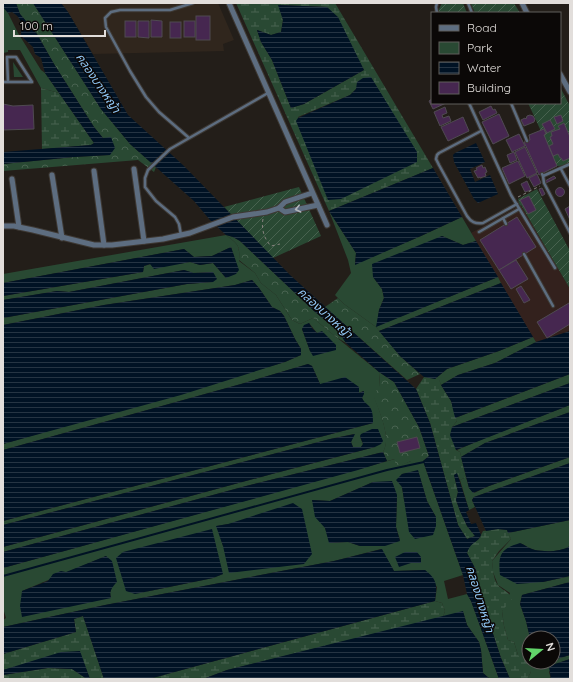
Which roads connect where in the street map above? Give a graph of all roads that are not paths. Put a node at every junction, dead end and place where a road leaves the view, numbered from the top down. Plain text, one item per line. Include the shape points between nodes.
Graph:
1 (193, 3) edge
2 (229, 3) edge
3 (522, 3) edge
4 (526, 12) edge
5 (561, 76) edge
6 (3, 82) edge
7 (8, 82) junction
8 (570, 92) edge
9 (268, 93) junction
10 (469, 104) edge
11 (511, 104) edge
12 (481, 131) junction
13 (188, 137) junction
14 (527, 141) dead end
15 (570, 164) edge
16 (561, 168) junction
17 (134, 169) dead end
18 (94, 171) dead end
19 (52, 175) dead end
20 (12, 179) dead end
21 (570, 186) edge
22 (312, 193) junction
23 (517, 204) junction
24 (318, 205) junction
25 (279, 208) junction
26 (519, 209) junction
27 (503, 218) junction
28 (506, 224) dead end
29 (327, 225) dead end
30 (3, 226) edge
31 (19, 227) junction
32 (479, 232) dead end
33 (570, 233) edge
34 (181, 235) junction
35 (62, 238) junction
36 (144, 241) junction
37 (104, 245) junction
38 (524, 254) dead end
39 (555, 268) dead end
40 (553, 306) dead end

1 - 13 lane via 170,10 120,10 110,12 105,18 106,27 146,97
2 - 9 street
3 - 4 street
5 - 8 street
6 - 7 lane
7 - 7 lane via 32,82 16,56 7,57
9 - 13 lane
9 - 22 street
10 - 12 lane
11 - 14 lane
12 - 23 lane
12 - 23 lane via 439,153 436,159 466,216 472,222 483,224
13 - 34 lane via 169,149 148,170 144,178 145,187 156,202 175,217
15 - 16 lane
16 - 21 lane
16 - 33 lane via 542,175
17 - 36 street
18 - 37 street
19 - 35 street
20 - 31 street
22 - 24 street
22 - 25 street via 285,202
23 - 26 lane
24 -> 25 street via 285,212
24 - 29 street
25 - 34 street via 233,217
26 - 27 lane
26 - 39 lane
27 - 28 lane
27 - 32 lane
30 - 31 street
31 - 35 street
34 - 36 street
35 - 37 street
36 - 37 street
38 - 40 lane

